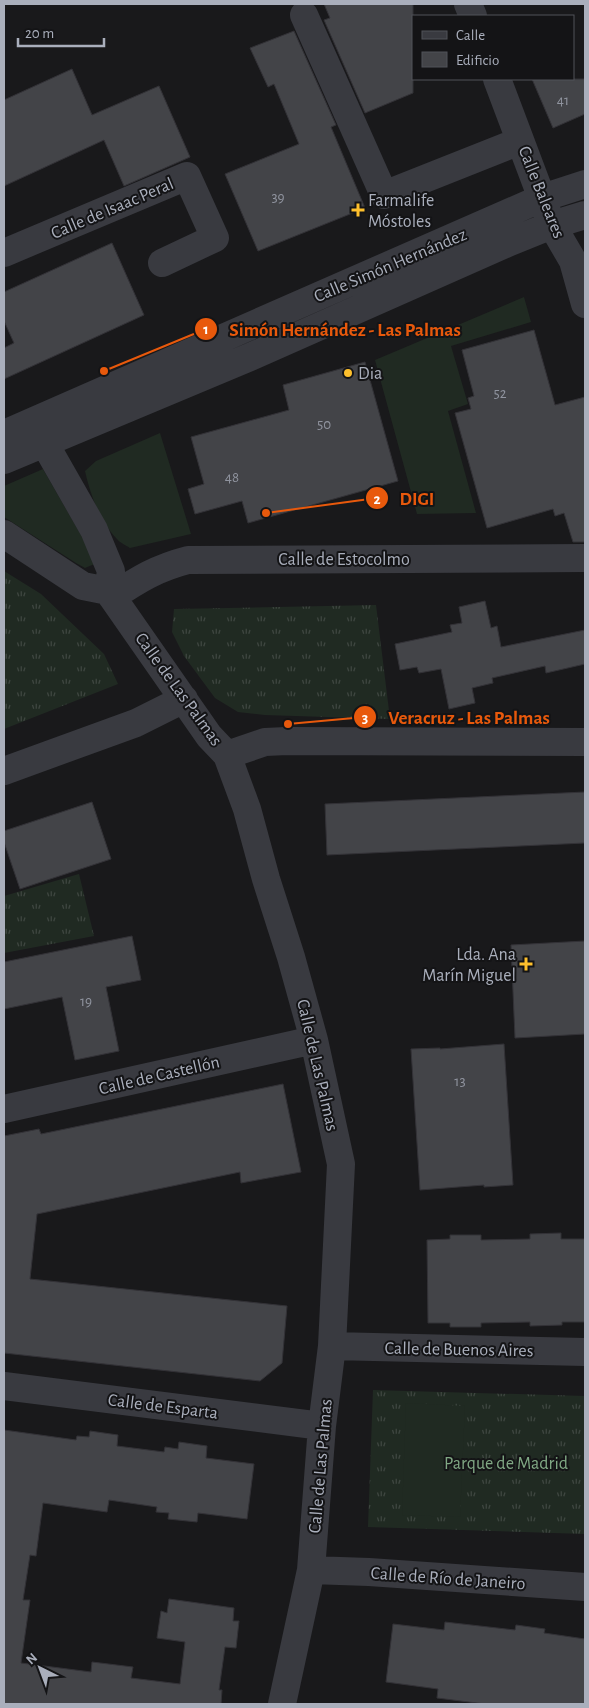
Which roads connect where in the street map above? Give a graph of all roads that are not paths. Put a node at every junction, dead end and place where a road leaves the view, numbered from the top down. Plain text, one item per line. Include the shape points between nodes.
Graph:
1 (304, 15) dead end
2 (497, 80) edge
3 (520, 141) junction
4 (585, 184) edge
5 (542, 198) junction
6 (585, 215) edge
7 (552, 225) junction
8 (4, 254) edge
9 (162, 262) dead end
10 (585, 304) edge
11 (4, 434) edge
12 (45, 444) junction
13 (4, 460) edge
14 (4, 534) edge
15 (585, 558) edge
16 (110, 594) junction
17 (184, 699) junction
18 (585, 742) edge
19 (227, 755) junction
20 (4, 771) edge
21 (314, 1040) junction
22 (4, 1109) edge
23 (332, 1346) junction
24 (585, 1352) edge
25 (4, 1386) edge
26 (322, 1426) junction
27 (311, 1570) junction
28 (585, 1587) edge
29 (282, 1704) edge

1 - 3 street via 384,195
2 - 3 street, Calle Baleares
3 - 5 street, Calle Baleares
4 - 5 street, Calle Simón Hernández
5 - 7 street, Calle Baleares
5 - 11 street, Calle Simón Hernández
6 - 7 street, Calle Simón Hernández
7 - 10 street, Calle Baleares via 573,261
7 - 12 street, Calle Simón Hernández
8 - 9 street, Calle de Isaac Peral via 187,176 216,238
12 - 13 street, Calle Simón Hernández
12 - 16 street via 94,530 111,571
14 - 16 street via 83,586
15 - 16 street, Calle de Estocolmo via 188,560 164,566
16 - 17 street, Calle de Las Palmas
17 - 19 street, Calle de Las Palmas via 209,736
17 - 20 street via 136,723
18 - 19 street via 280,741 265,742
19 - 21 street, Calle de Las Palmas via 292,957
21 - 22 street, Calle de Castellón
21 - 23 street, Calle de Las Palmas via 341,1164
23 - 24 street, Calle de Buenos Aires
23 - 26 street, Calle de Las Palmas
25 - 26 street, Calle de Esparta
26 - 27 street, Calle de Las Palmas
27 - 28 street, Calle de Río de Janeiro
27 - 29 street, Calle de Las Palmas

